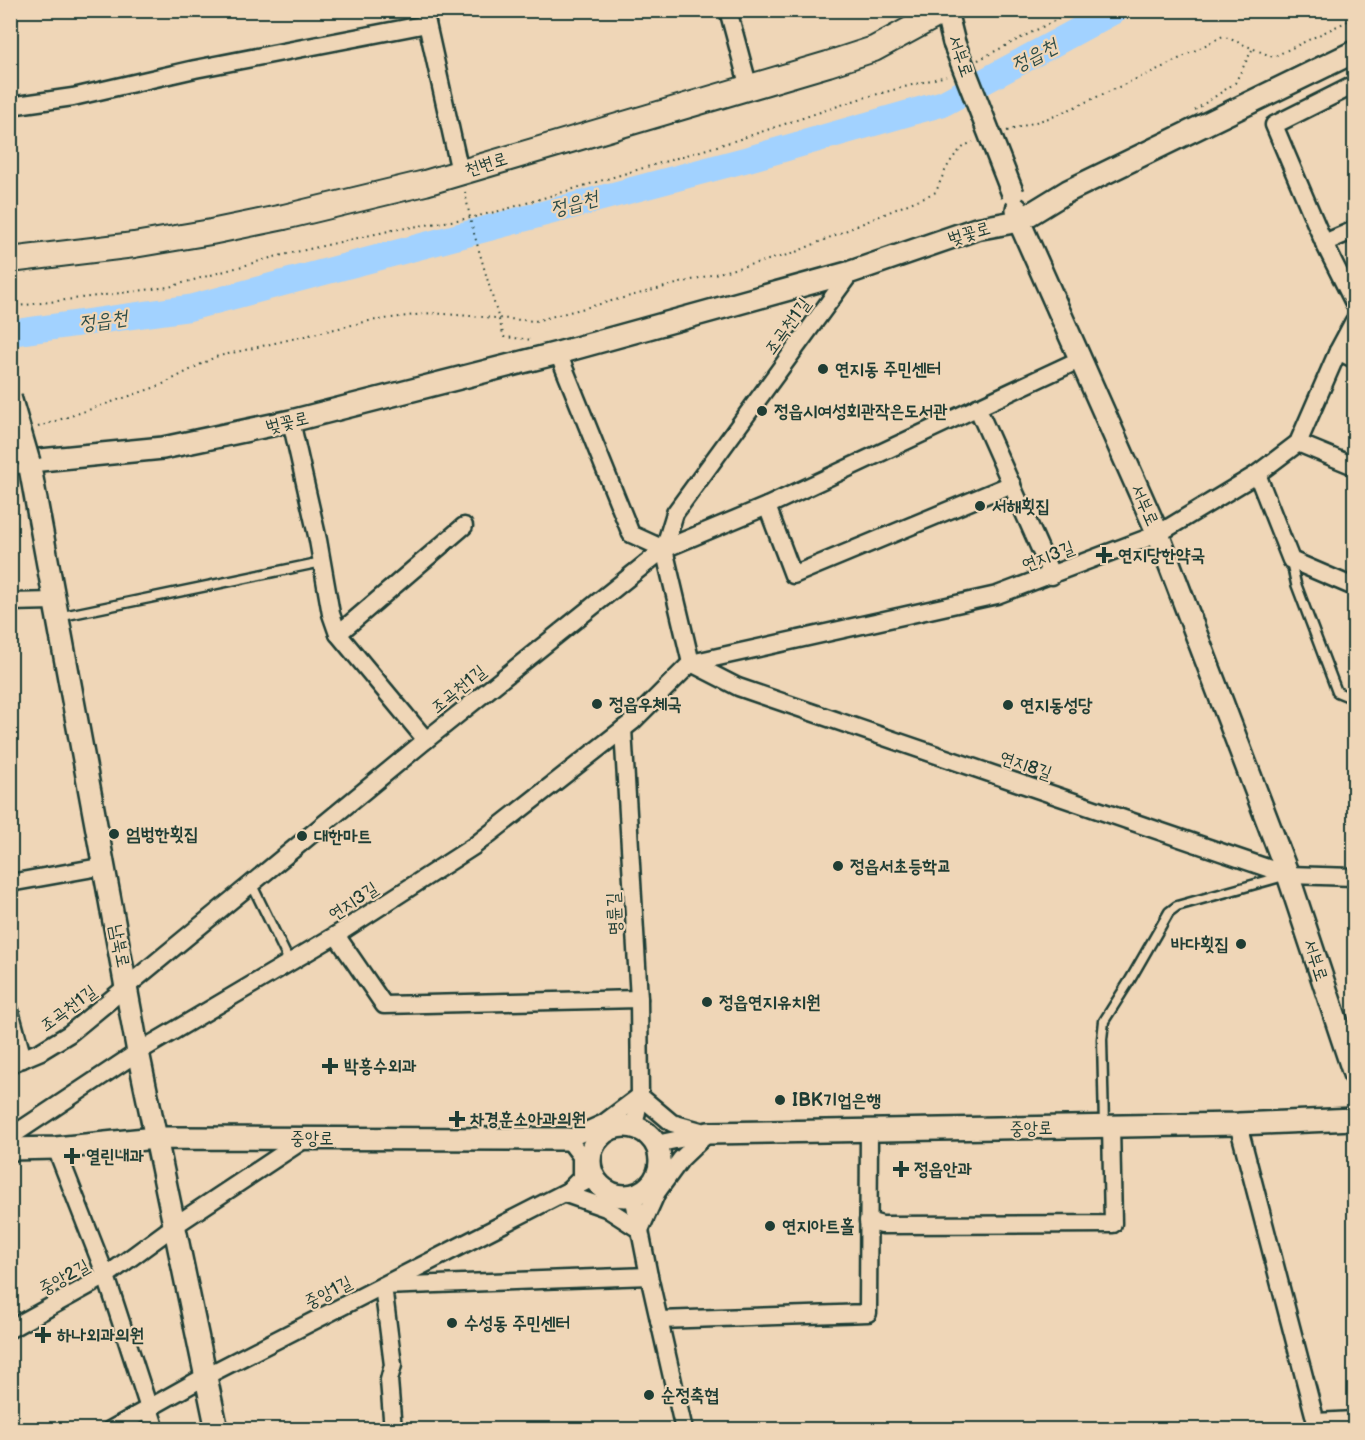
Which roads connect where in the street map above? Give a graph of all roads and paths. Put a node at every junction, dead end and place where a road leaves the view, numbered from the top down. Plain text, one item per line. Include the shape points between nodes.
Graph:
1 (728, 10) edge
2 (946, 10) edge
3 (1075, 10) edge
4 (426, 17) edge
5 (1354, 18) edge
6 (1252, 50) junction
7 (1354, 52) edge
8 (975, 62) dead end
9 (955, 71) dead end
10 (1354, 85) edge
11 (749, 88) junction
12 (10, 106) edge
13 (1195, 130) junction
14 (999, 134) dead end
15 (976, 141) dead end
16 (460, 172) junction
17 (470, 218) junction
18 (1019, 221) junction
19 (1354, 230) edge
20 (1323, 243) junction
21 (10, 260) edge
22 (851, 272) junction
23 (1354, 303) edge
24 (10, 307) edge
25 (499, 319) junction
26 (1354, 321) edge
27 (535, 340) dead end
28 (1338, 351) junction
29 (558, 353) junction
30 (1354, 358) edge
31 (1081, 359) junction
32 (10, 397) edge
33 (977, 407) junction
34 (291, 422) junction
35 (33, 428) dead end
36 (1298, 443) junction
37 (20, 463) edge
38 (1354, 466) edge
39 (1257, 474) junction
40 (1012, 484) junction
41 (767, 506) junction
42 (465, 526) dead end
43 (1158, 534) junction
44 (664, 549) junction
45 (1291, 560) junction
46 (322, 562) junction
47 (1052, 576) junction
48 (1354, 587) edge
49 (10, 602) edge
50 (56, 609) junction
51 (338, 634) junction
52 (691, 663) junction
53 (1354, 699) edge
54 (623, 729) junction
55 (426, 740) junction
56 (105, 866) junction
57 (1288, 875) junction
58 (1354, 877) edge
59 (10, 884) edge
60 (252, 885) junction
61 (336, 936) junction
62 (290, 963) junction
63 (128, 988) junction
64 (639, 999) junction
65 (10, 1011) edge
66 (138, 1052) junction
67 (17, 1061) edge
68 (1354, 1074) edge
69 (640, 1096) junction
70 (1354, 1119) edge
71 (1238, 1124) junction
72 (1108, 1126) junction
73 (634, 1127) junction
74 (868, 1130) junction
75 (708, 1133) junction
76 (10, 1137) edge
77 (308, 1137) junction
78 (155, 1138) junction
79 (568, 1139) junction
80 (656, 1144) junction
81 (56, 1148) junction
82 (10, 1149) edge
83 (593, 1149) junction
84 (593, 1178) junction
85 (566, 1194) junction
86 (633, 1195) junction
87 (868, 1221) junction
88 (174, 1226) junction
89 (640, 1230) junction
90 (106, 1276) junction
91 (649, 1276) junction
92 (383, 1286) junction
93 (659, 1320) junction
94 (10, 1329) edge
95 (206, 1376) junction
96 (150, 1408) junction
97 (1354, 1420) edge
98 (1317, 1426) edge
99 (110, 1430) edge
100 (156, 1430) edge
101 (217, 1430) edge
102 (393, 1430) edge
103 (684, 1430) edge

1 - 11 street
2 - 11 main road, 천변로 via 874,49
2 - 18 street, 서부로, bridge via 954,43 1013,194
3 - 8 path
4 - 12 street via 73,97
4 - 16 street
5 - 6 path via 1273,57
6 - 13 path via 1234,83 1195,108
6 - 14 path via 1223,36 1056,116
7 - 13 street, 벚꽃로
9 - 17 path via 715,147
10 - 20 street via 1274,125
11 - 16 main road, 천변로
13 - 18 street, 벚꽃로 via 1068,191
15 - 25 path via 965,145 945,169 936,192 791,254 535,321
16 - 17 path
16 - 21 main road, 천변로 via 211,232
17 - 24 path via 382,232 170,287
17 - 25 path
18 - 22 street, 벚꽃로 via 976,229
18 - 31 street, 서부로
19 - 20 street
20 - 23 street
22 - 29 street, 벚꽃로
22 - 44 street, 조곡천1길 via 675,513
25 - 27 path via 504,337
25 - 35 path via 431,313 358,324 215,357 159,386
26 - 28 street, 연지3길
28 - 30 street
28 - 36 street, 연지3길
29 - 34 street, 벚꽃로
29 - 44 street via 631,534
31 - 33 street
31 - 43 street, 서부로
32 - 37 street, 남북로, bridge
33 - 40 street
33 - 41 street
34 - 37 street, 벚꽃로 via 163,448
34 - 46 street
36 - 38 street
36 - 39 street, 연지3길
37 - 50 street, 남북로
39 - 43 street, 연지3길
39 - 45 street
40 - 41 street via 793,575
40 - 47 street
41 - 44 street
42 - 51 street
43 - 47 street, 연지3길
43 - 57 street, 서부로
44 - 52 street
44 - 55 street, 조곡천1길
45 - 48 street
45 - 53 lane via 1296,584 1337,692
46 - 50 lane
46 - 51 street
47 - 52 street, 연지3길 via 997,596
49 - 50 street
50 - 56 street, 남북로
51 - 55 street
52 - 54 street, 연지3길
52 - 57 street, 연지8길 via 738,687
54 - 61 street, 연지3길 via 474,846
54 - 64 street, 명륜길
55 - 60 street, 조곡천1길
56 - 59 street
56 - 63 street, 남북로
57 - 58 street, 연지8길
57 - 68 street, 서부로
57 - 72 lane via 1177,906 1169,912 1104,1021
60 - 62 lane
60 - 63 street, 조곡천1길
61 - 62 street, 연지3길
61 - 64 street via 384,1005
62 - 66 street, 연지3길
63 - 66 street, 남북로
63 - 67 street, 조곡천1길 via 69,1034 41,1052
64 - 69 street, 명륜길
65 - 67 street
66 - 76 street, 연지3길
66 - 78 street, 남북로
69 - 73 street, 명륜길
69 - 75 street via 672,1123
69 - 79 street via 604,1123
70 - 71 street, 중앙로
71 - 72 street, 중앙로
71 - 98 street
72 - 74 street, 중앙로
72 - 87 street via 1113,1224 882,1225
73 - 80 street via 654,1138
73 - 83 street via 620,1126 607,1132
74 - 75 street, 중앙로
74 - 87 street
75 - 80 street
75 - 89 street via 681,1159 657,1192
77 - 78 street, 중앙로
77 - 79 street, 중앙로
77 - 88 street, 중앙2길
78 - 81 street, 중앙로
78 - 88 street, 남북로
79 - 83 street
79 - 85 street via 581,1156 581,1178
80 - 86 street via 661,1163 657,1178
81 - 82 street, 중앙로
81 - 90 street
83 - 84 street
84 - 85 street, 중앙1길
84 - 86 street via 610,1193
85 - 89 street via 606,1208
85 - 92 street, 중앙1길
86 - 89 street
87 - 93 street via 868,1313
88 - 90 street, 중앙2길
88 - 95 street, 남북로
89 - 91 street
90 - 94 street, 중앙2길
90 - 96 street, 중앙2길
91 - 92 street
91 - 93 street
92 - 95 street, 중앙1길
92 - 102 street via 393,1365 389,1380
93 - 103 street
95 - 96 street, 중앙1길
95 - 101 street, 남북로
96 - 99 street, 중앙1길
96 - 100 street, 중앙2길
97 - 98 street

